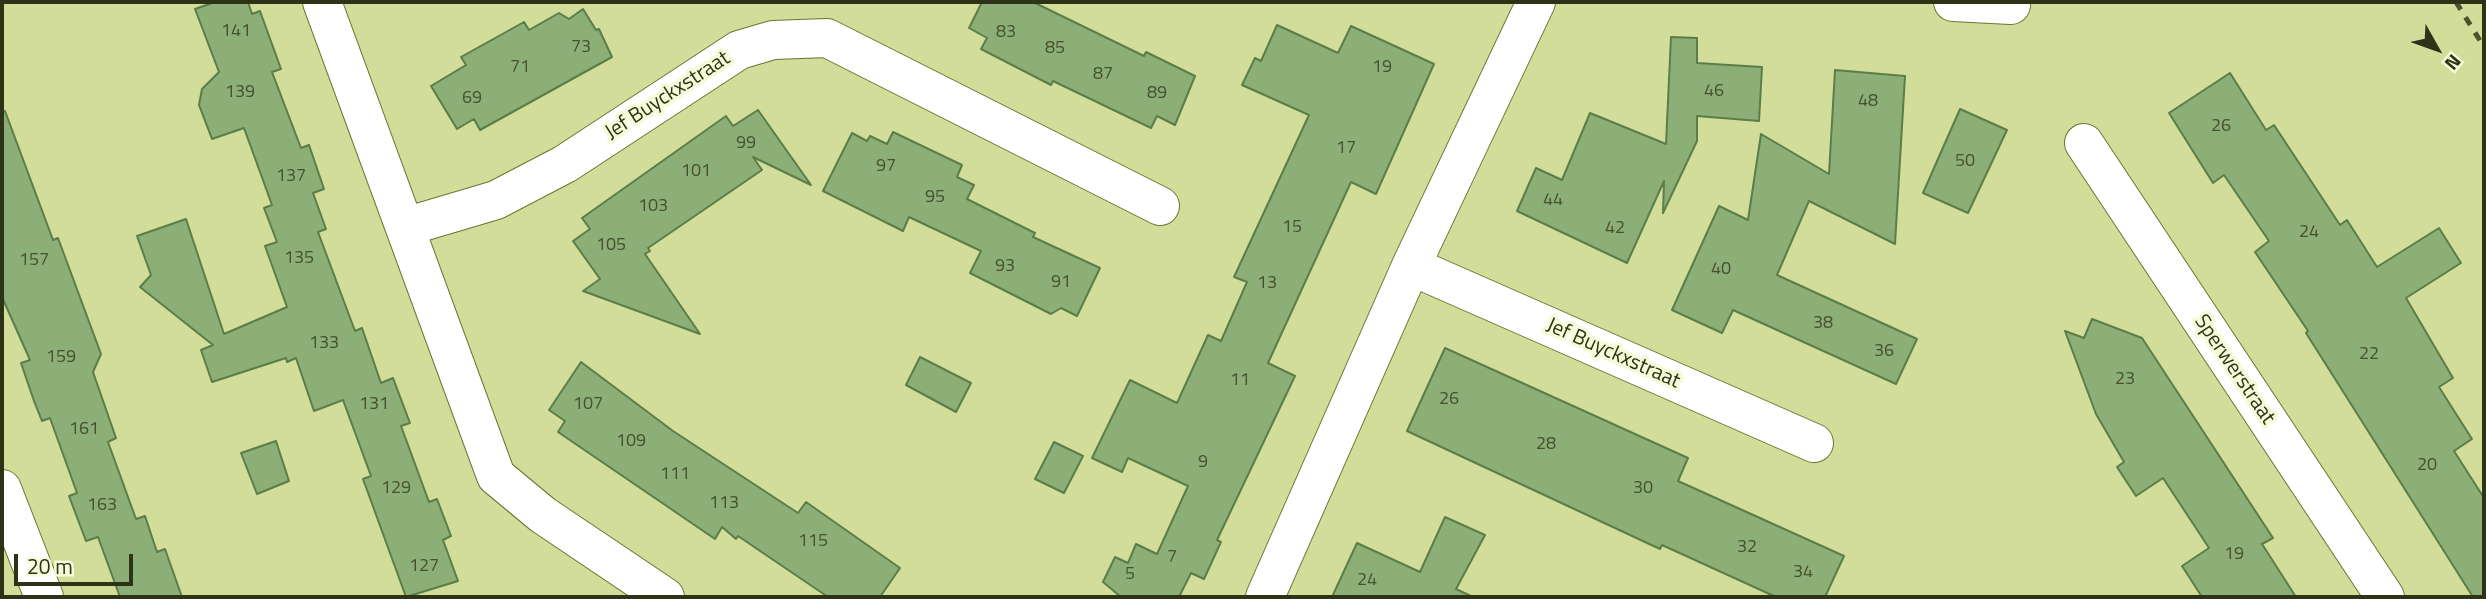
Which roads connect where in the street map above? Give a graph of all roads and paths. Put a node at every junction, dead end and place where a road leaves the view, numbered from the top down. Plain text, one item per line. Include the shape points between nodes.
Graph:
1 (322, 2) edge
2 (1536, 2) edge
3 (1953, 2) edge
4 (2011, 5) dead end
5 (2084, 143) dead end
6 (1160, 206) dead end
7 (405, 227) junction
8 (1411, 266) junction
9 (1814, 443) dead end
10 (2, 489) edge
11 (44, 597) edge
12 (665, 597) edge
13 (1265, 597) edge
14 (2385, 597) edge

1 - 7 street
2 - 8 street
3 - 4 street
5 - 14 street, Sperwerstraat
6 - 7 street, Jef Buyckxstraat via 827,38 773,40 739,50 565,164 495,200
7 - 12 street via 496,476 543,515
8 - 9 street, Jef Buyckxstraat
8 - 13 street
10 - 11 street

